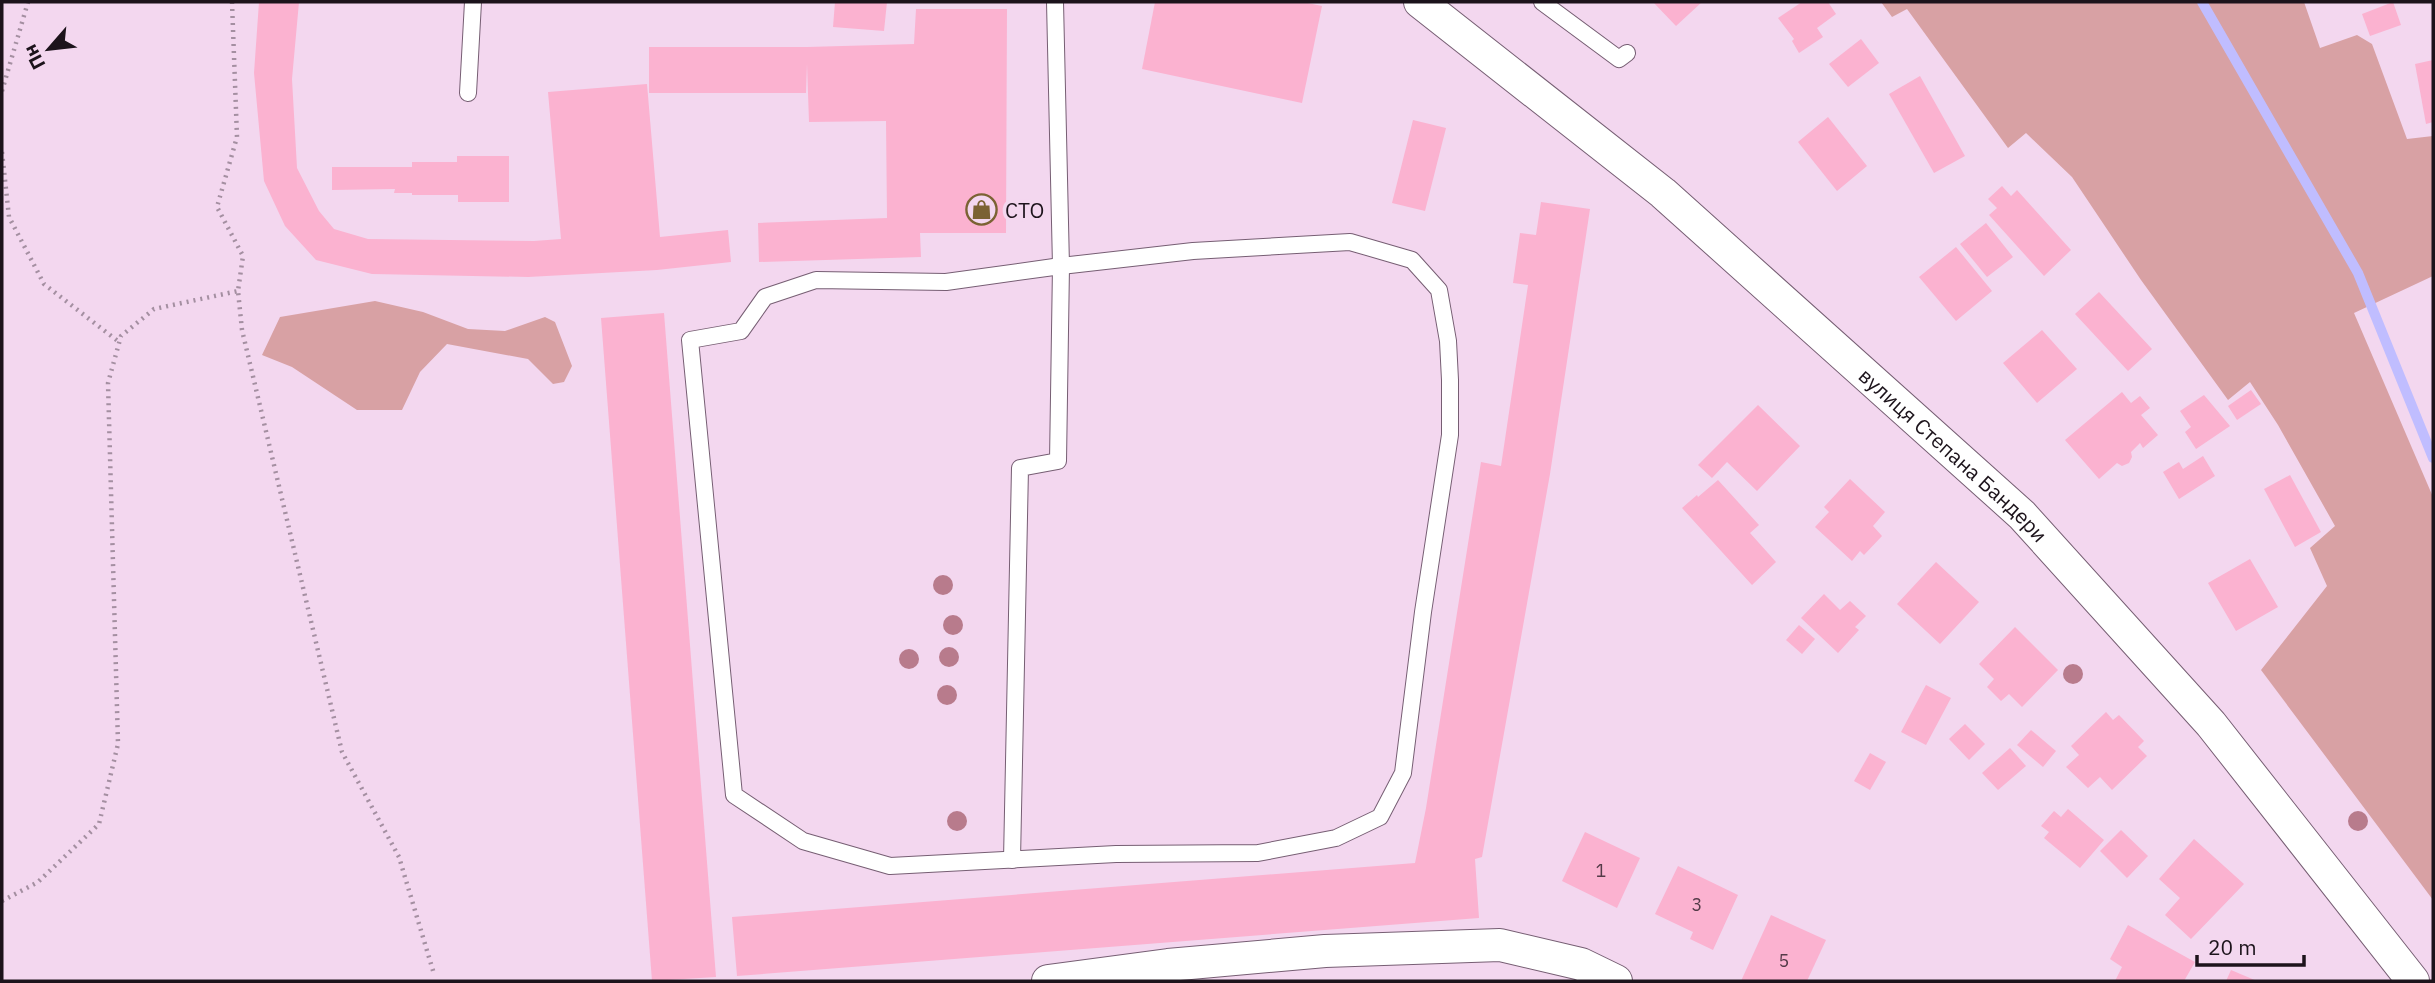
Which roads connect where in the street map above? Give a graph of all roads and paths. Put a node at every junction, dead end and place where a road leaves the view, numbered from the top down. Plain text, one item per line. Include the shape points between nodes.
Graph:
1 (28, 2) edge
2 (232, 2) edge
3 (473, 2) edge
4 (1055, 2) edge
5 (1420, 2) edge
6 (1542, 2) edge
7 (1627, 53) dead end
8 (2, 91) edge
9 (468, 93) dead end
10 (2, 152) edge
11 (1061, 266) junction
12 (237, 291) junction
13 (119, 342) junction
14 (1012, 860) junction
15 (2, 901) edge
16 (435, 974) dead end
17 (1048, 981) edge
18 (1616, 981) edge
19 (2413, 981) edge

1 - 8 path
2 - 12 path via 237,137 217,207 243,256
3 - 9 lane
4 - 11 lane
5 - 19 street, вулиця Степана Бандери via 1662,193 2022,514 2211,724
6 - 7 lane via 1619,59
10 - 13 path via 9,217 44,284
11 - 14 lane via 1058,461 1020,468
11 - 14 lane via 946,282 816,280 765,296 741,331 690,340 734,795 803,841 890,866
11 - 14 lane via 1193,251 1350,242 1412,260 1438,290 1448,341 1450,435 1403,774 1380,817 1336,838 1258,853
12 - 13 path via 155,309
12 - 16 path via 245,343 342,752 399,857
13 - 15 path via 108,383 118,744 99,824 37,882
17 - 18 street via 1325,951 1500,945 1581,964

